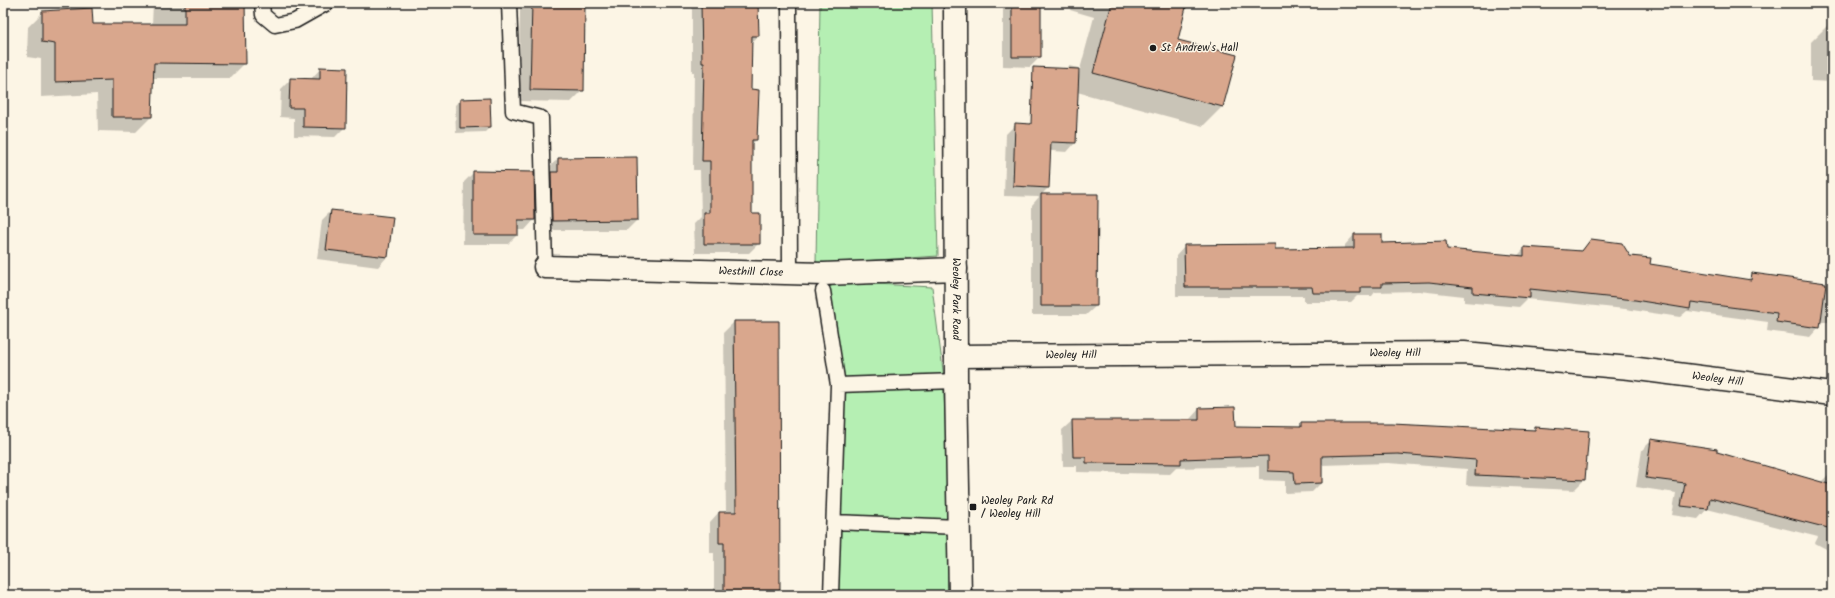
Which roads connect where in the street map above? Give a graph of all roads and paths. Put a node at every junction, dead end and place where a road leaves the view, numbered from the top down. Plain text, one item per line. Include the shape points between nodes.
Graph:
1 (262, 3) edge
2 (327, 3) edge
3 (509, 3) edge
4 (789, 3) edge
5 (955, 3) edge
6 (545, 267) joint
7 (956, 270) junction
8 (790, 272) junction
9 (823, 291) dead end
10 (956, 356) junction
11 (956, 381) junction
12 (838, 385) junction
13 (1832, 394) edge
14 (834, 522) junction
15 (959, 527) junction
16 (831, 595) edge
17 (960, 595) edge

1 - 2 lane via 263,15 275,25 295,21
3 - 6 lane via 513,111 541,118
4 - 8 lane
5 - 7 street, Weoley Park Road
6 - 8 street, Westhill Close
7 - 8 street, Westhill Close via 823,274
7 - 10 street, Weoley Park Road
9 - 12 lane
10 - 11 street, Weoley Park Road
10 - 13 street, Weoley Hill via 1464,353 1630,368
11 - 12 lane
11 - 15 street, Weoley Park Road
12 - 14 lane
14 - 15 lane
14 - 16 lane
15 - 17 street, Weoley Park Road

